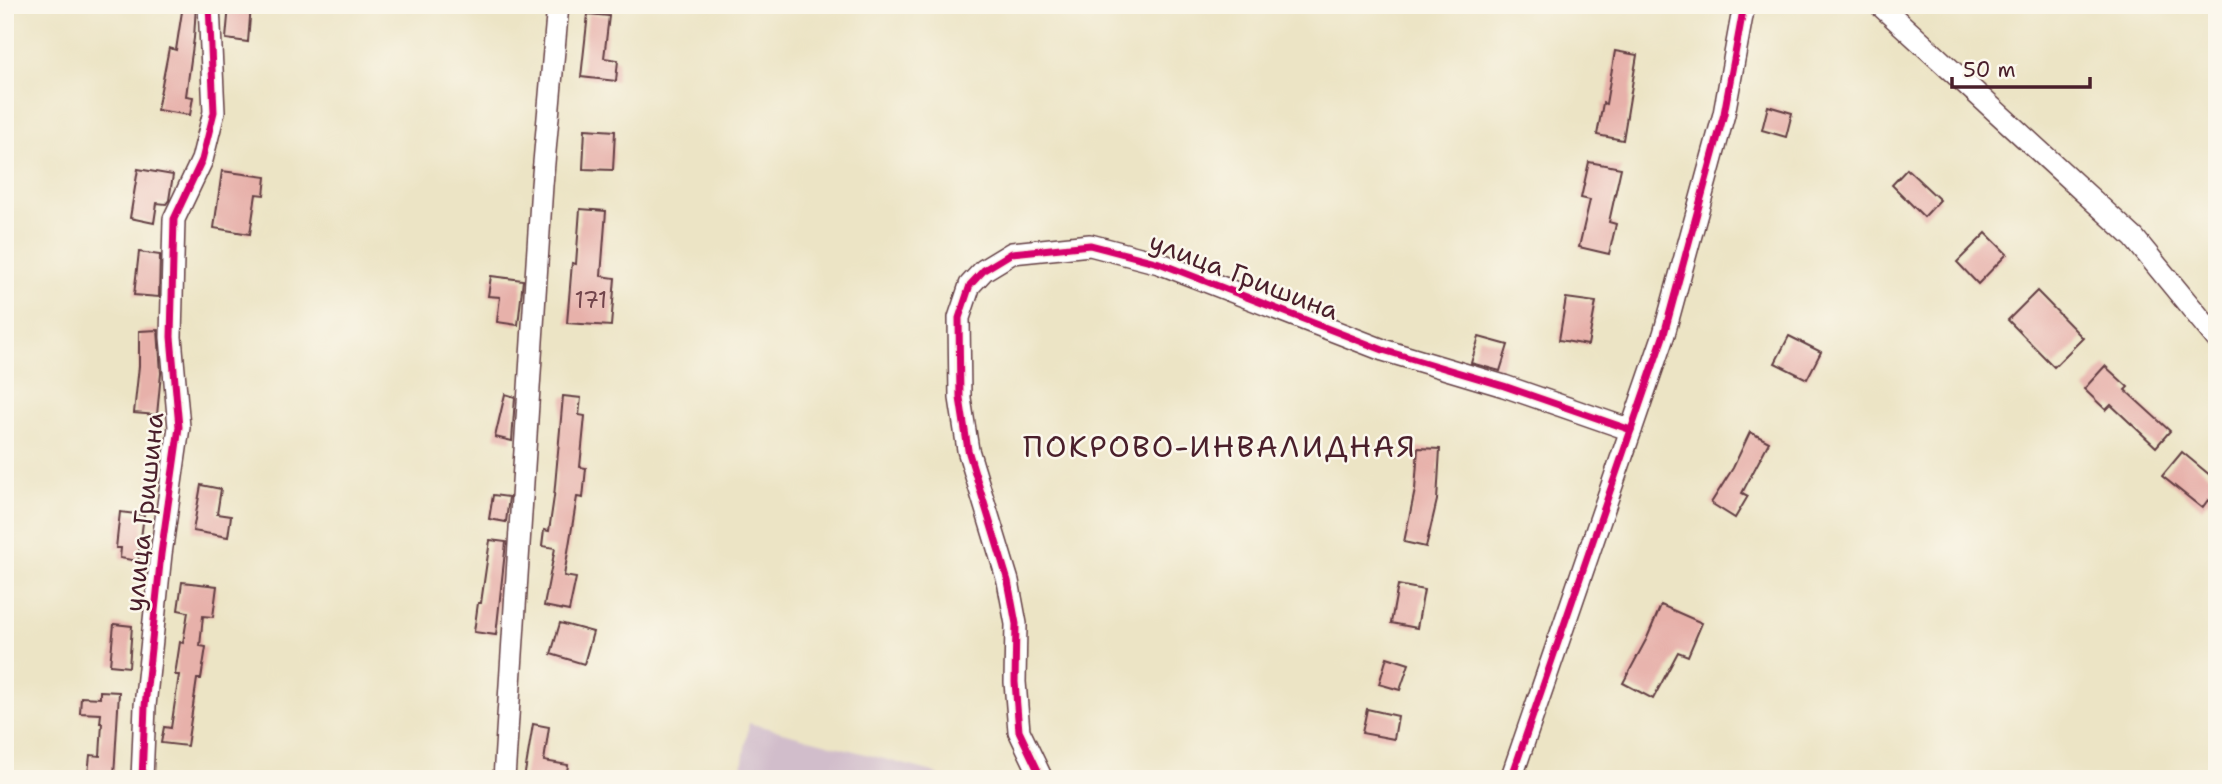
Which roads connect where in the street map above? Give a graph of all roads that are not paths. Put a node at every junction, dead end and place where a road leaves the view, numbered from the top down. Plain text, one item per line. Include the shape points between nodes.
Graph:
1 (209, 5) edge
2 (558, 5) edge
3 (1744, 5) edge
4 (1880, 5) edge
5 (2217, 339) edge
6 (1631, 430) junction
7 (142, 779) edge
8 (504, 779) edge
9 (1041, 779) edge
10 (1511, 779) edge

1 - 7 street, улица Гришина via 214,112 202,160 174,219 172,337 179,426 145,706
2 - 8 street
3 - 6 street via 1724,114 1664,334
4 - 5 street via 2134,238
6 - 9 street, улица Гришина via 1383,350 1171,268 1090,245 1013,253 993,264 970,285 959,318 960,398 968,450 1008,581 1016,624 1019,731
6 - 10 street

